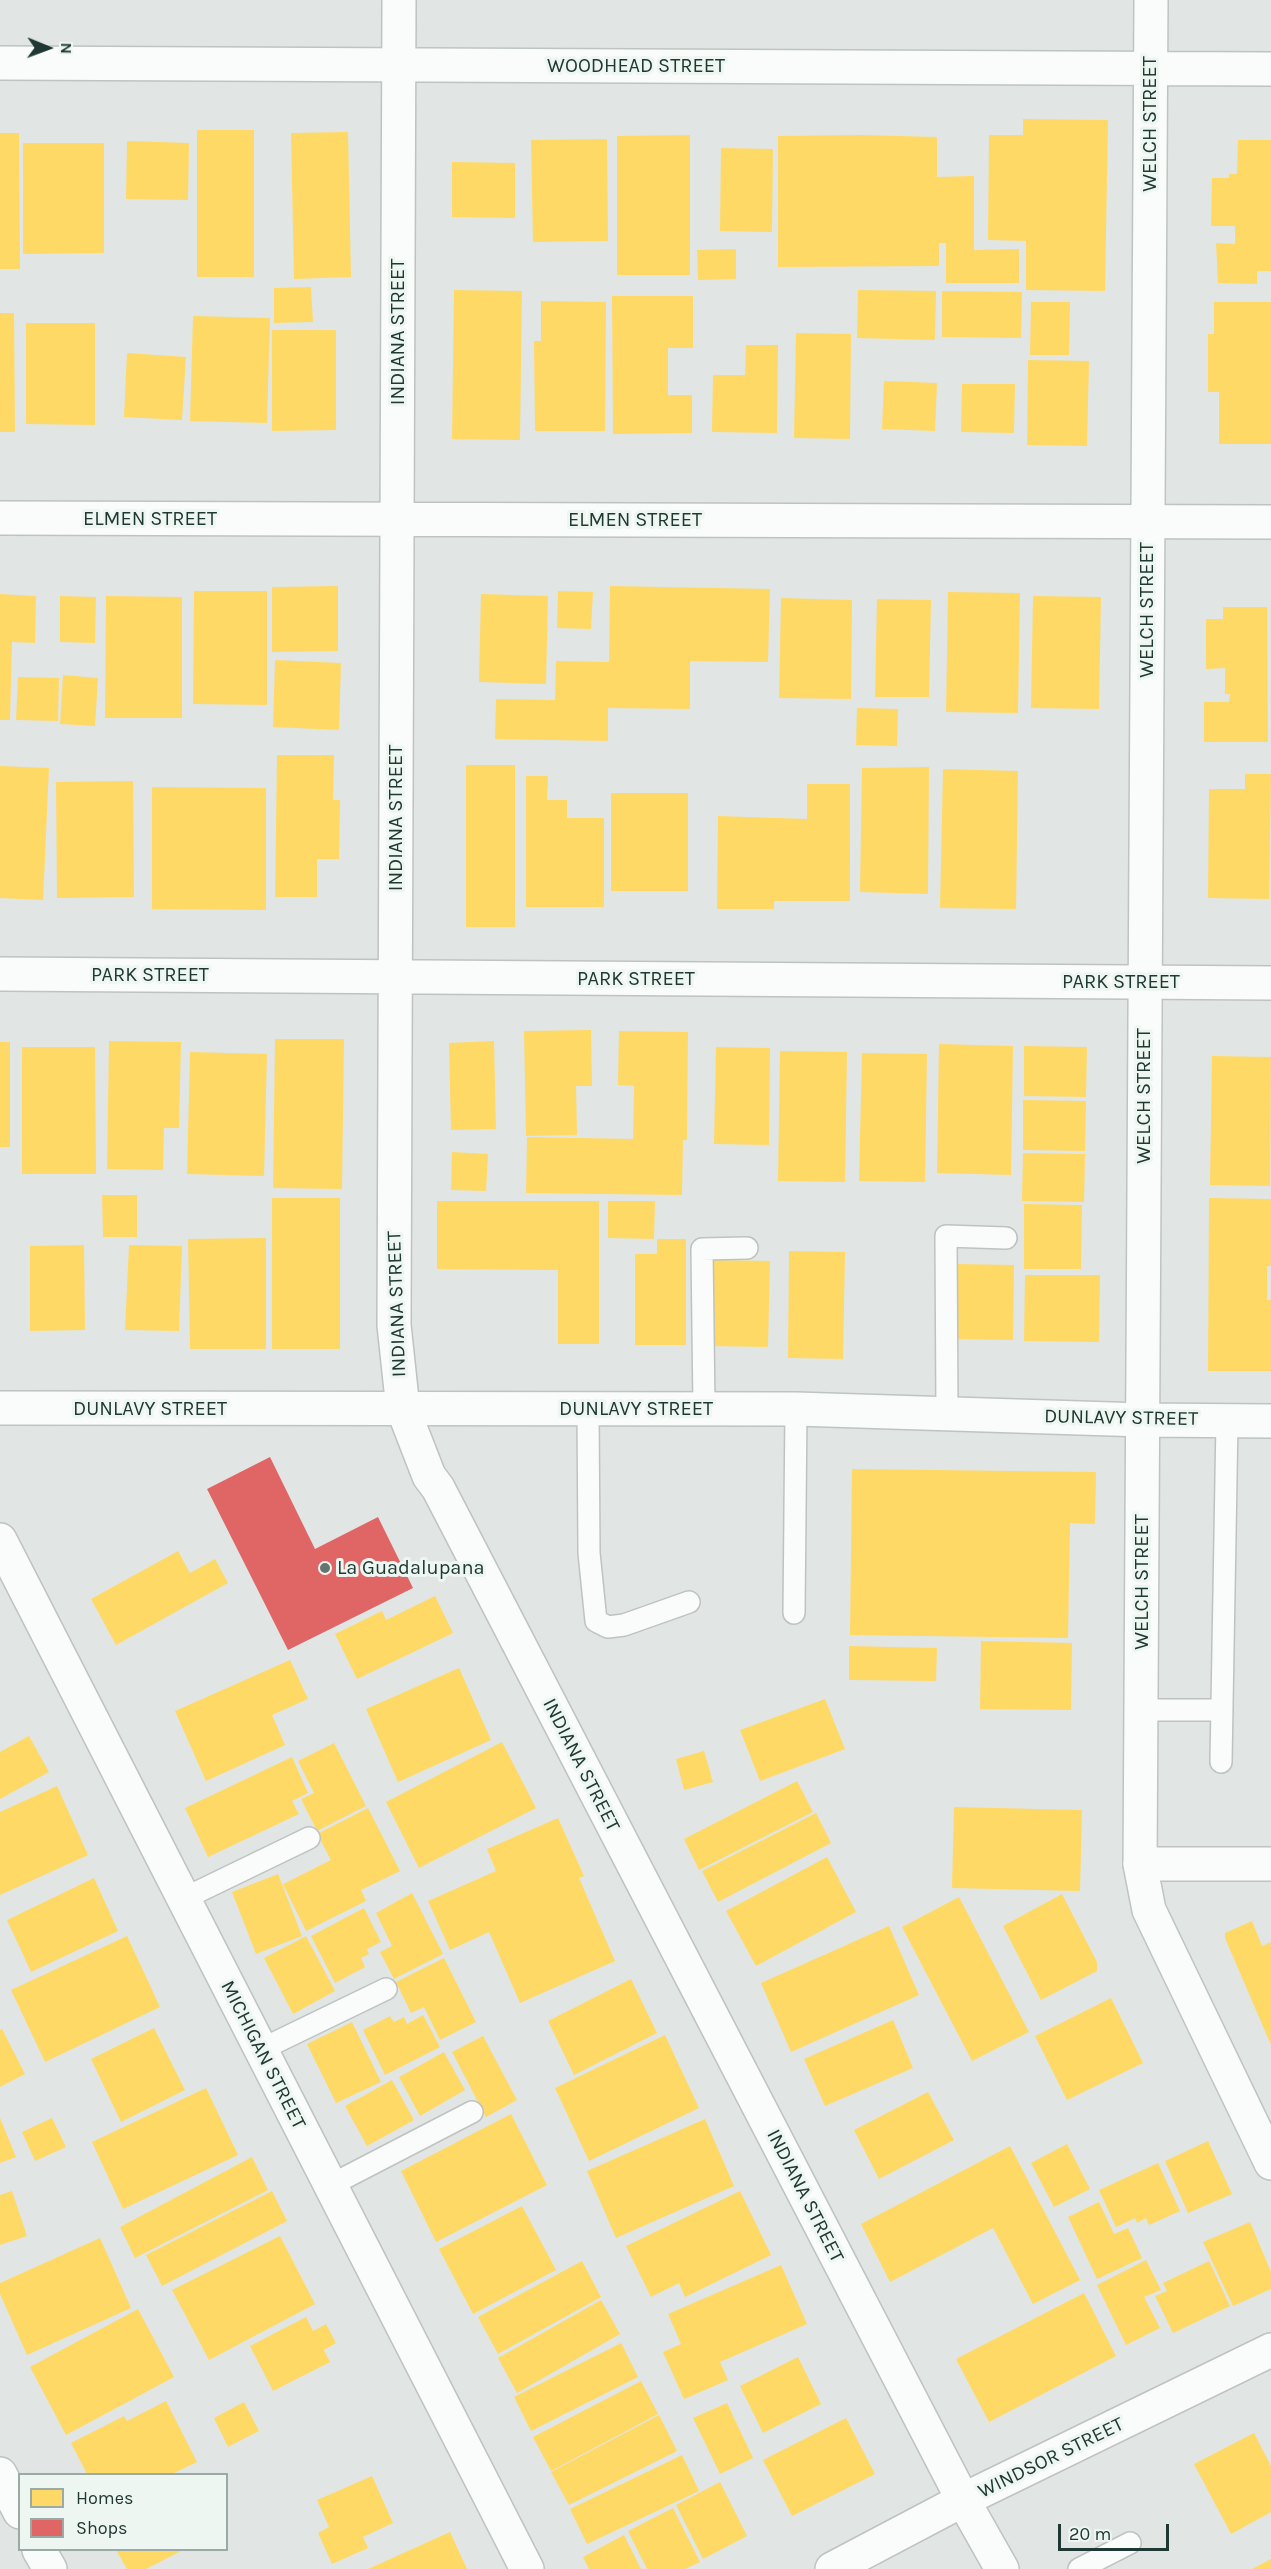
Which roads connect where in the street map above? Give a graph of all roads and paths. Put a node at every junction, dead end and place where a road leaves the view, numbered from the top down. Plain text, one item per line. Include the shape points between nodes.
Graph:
1 (399, 0) edge
2 (1150, 0) edge
3 (0, 63) edge
4 (399, 65) junction
5 (1150, 68) junction
6 (1271, 69) edge
7 (0, 518) edge
8 (397, 519) junction
9 (1148, 521) junction
10 (1271, 522) edge
11 (0, 974) edge
12 (395, 977) junction
13 (1145, 982) junction
14 (1271, 983) edge
15 (1006, 1238) dead end
16 (747, 1248) dead end
17 (0, 1408) edge
18 (403, 1409) junction
19 (588, 1409) junction
20 (704, 1409) junction
21 (796, 1409) junction
22 (947, 1414) junction
23 (1143, 1420) junction
24 (1227, 1421) junction
25 (1271, 1421) edge
26 (0, 1540) edge
27 (689, 1602) dead end
28 (794, 1613) dead end
29 (1141, 1710) junction
30 (1222, 1710) junction
31 (1221, 1762) dead end
32 (309, 1838) dead end
33 (1140, 1864) junction
34 (1271, 1864) edge
35 (183, 1899) junction
36 (386, 1989) dead end
37 (260, 2050) junction
38 (472, 2112) dead end
39 (1271, 2163) edge
40 (329, 2186) junction
41 (1271, 2350) edge
42 (0, 2474) edge
43 (963, 2500) junction
44 (18, 2508) edge
45 (1130, 2543) dead end
46 (40, 2551) edge
47 (50, 2569) edge
48 (527, 2569) edge
49 (832, 2569) edge
50 (1002, 2569) edge
51 (1079, 2569) edge

1 - 4 street, INDIANA STREET
2 - 5 street, WELCH STREET
3 - 4 street, WOODHEAD STREET
4 - 5 street, WOODHEAD STREET
4 - 8 street, INDIANA STREET
5 - 6 street, WOODHEAD STREET
5 - 9 street, WELCH STREET
7 - 8 street, ELMEN STREET
8 - 9 street, ELMEN STREET
8 - 12 street, INDIANA STREET
9 - 10 street, ELMEN STREET
9 - 13 street, WELCH STREET
11 - 12 street, PARK STREET
12 - 13 street, PARK STREET
12 - 18 street, INDIANA STREET via 394,1325
13 - 14 street, PARK STREET
13 - 23 street, WELCH STREET
15 - 22 lane via 946,1236
16 - 20 lane via 702,1249
17 - 18 street, DUNLAVY STREET
18 - 19 street, DUNLAVY STREET
18 - 43 street, INDIANA STREET via 429,1476
19 - 20 street, DUNLAVY STREET
19 - 27 lane via 590,1553 596,1621 608,1627 624,1626
20 - 21 street, DUNLAVY STREET
21 - 22 street, DUNLAVY STREET
21 - 28 lane
22 - 23 street, DUNLAVY STREET
23 - 24 street, DUNLAVY STREET
23 - 29 street, WELCH STREET
24 - 25 street, DUNLAVY STREET
24 - 30 lane
26 - 35 street, MICHIGAN STREET
29 - 30 lane
29 - 33 street, WELCH STREET
30 - 31 lane
32 - 35 lane
33 - 34 street
33 - 39 street, WELCH STREET via 1149,1910
35 - 37 street, MICHIGAN STREET
36 - 37 lane
37 - 40 street, MICHIGAN STREET
38 - 40 lane
40 - 48 street, MICHIGAN STREET
41 - 43 street, WINDSOR STREET
42 - 44 street
43 - 49 street, WINDSOR STREET
43 - 50 street, INDIANA STREET
45 - 51 lane
46 - 47 street

